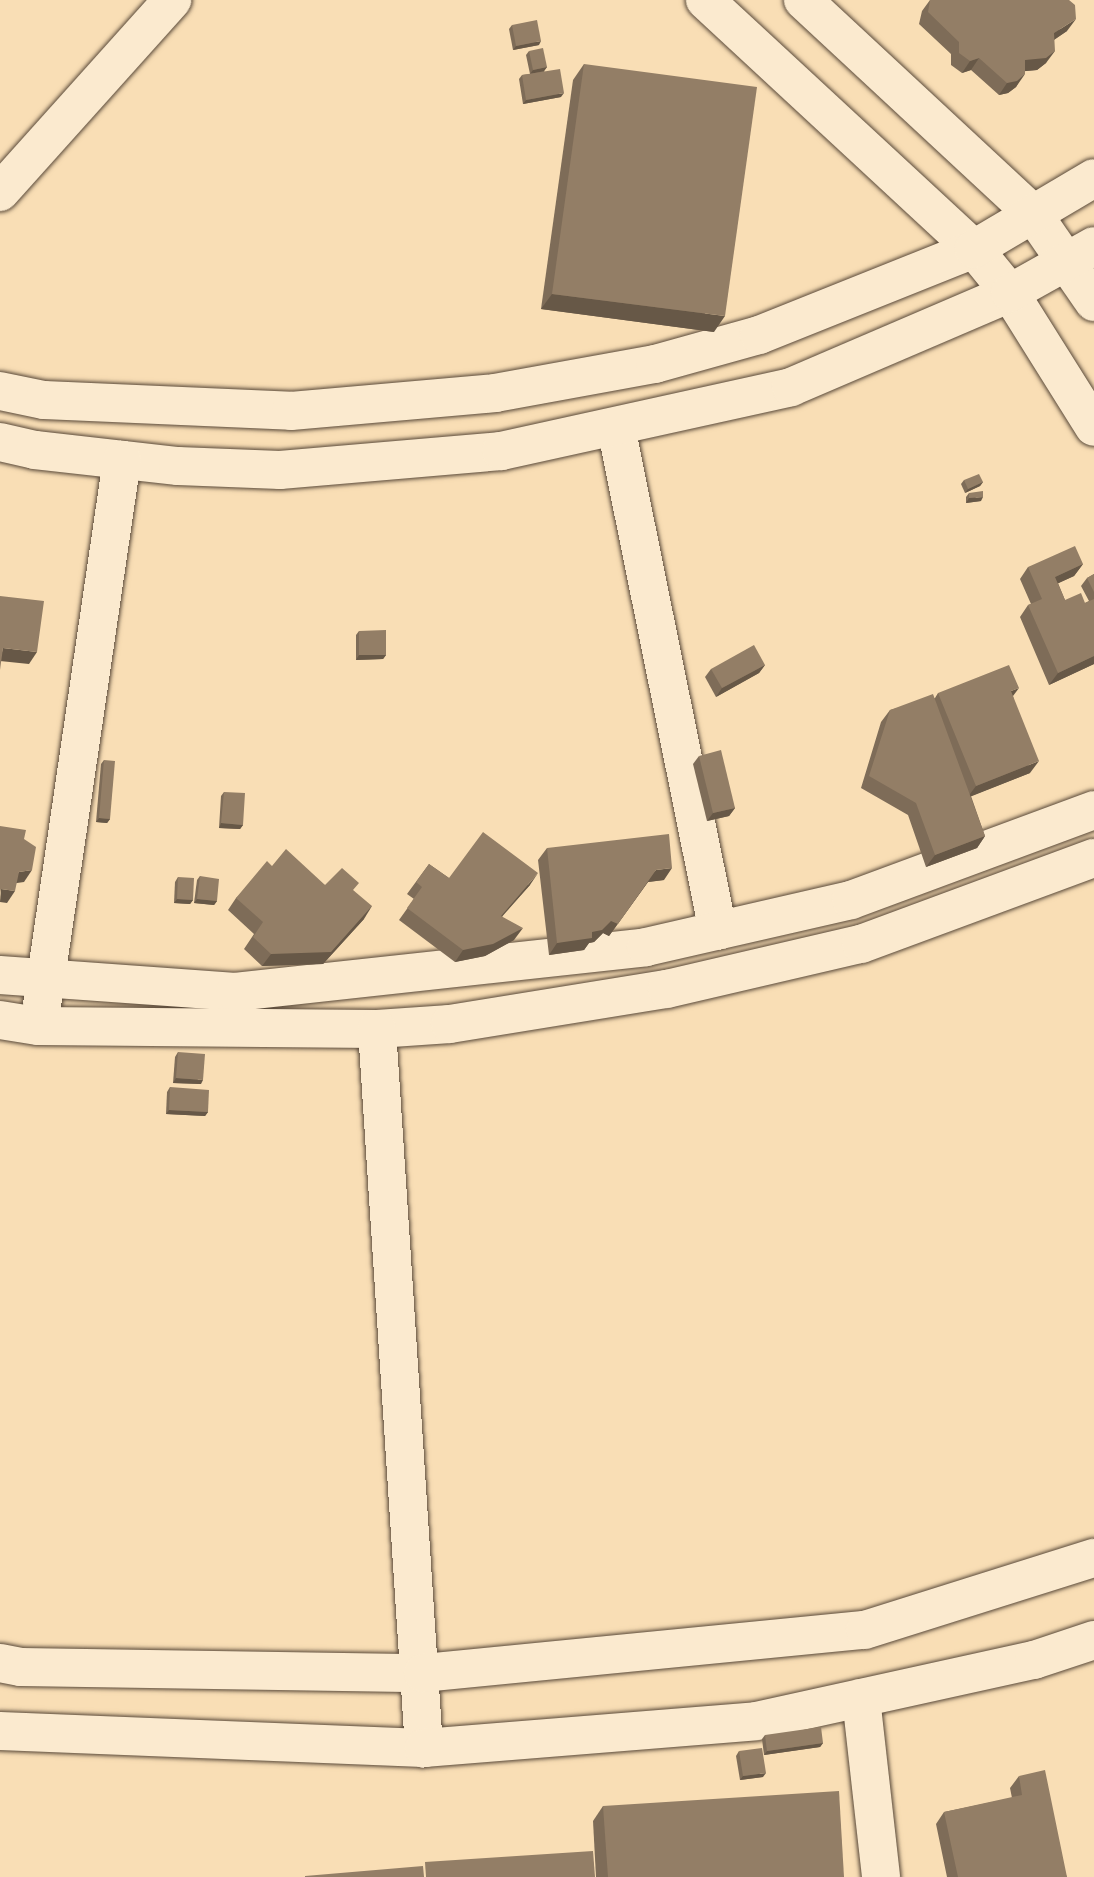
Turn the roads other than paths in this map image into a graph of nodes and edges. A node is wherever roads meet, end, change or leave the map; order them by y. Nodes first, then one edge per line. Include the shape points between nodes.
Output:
1 (172, 0) edge
2 (705, 0) edge
3 (803, 0) edge
4 (1094, 178) edge
5 (0, 192) edge
6 (1033, 214) junction
7 (974, 249) junction
8 (1081, 254) edge
9 (1010, 293) junction
10 (1094, 302) edge
11 (0, 391) edge
12 (1094, 426) edge
13 (616, 427) junction
14 (0, 442) edge
15 (122, 460) junction
16 (1094, 810) edge
17 (1094, 858) edge
18 (718, 932) junction
19 (0, 975) edge
20 (47, 980) junction
21 (0, 1020) edge
22 (38, 1026) junction
23 (377, 1029) junction
24 (1094, 1558) edge
25 (1094, 1640) edge
26 (0, 1663) edge
27 (423, 1673) junction
28 (860, 1698) junction
29 (0, 1732) edge
30 (424, 1748) junction
31 (881, 1877) edge

1 - 5 street
2 - 7 street
3 - 6 street
4 - 6 street
6 - 7 street
6 - 8 street
7 - 9 street
7 - 11 street via 759,335 655,363 495,393 291,411 44,400
8 - 9 street
8 - 10 street
9 - 12 street
9 - 13 street via 791,387
13 - 15 street via 501,451 279,470
13 - 18 street
14 - 15 street
15 - 20 street
16 - 18 street via 851,900
17 - 23 street via 861,944 667,989 450,1024
18 - 20 street via 618,951 235,992
19 - 20 street
20 - 22 street
21 - 22 street
22 - 23 street
23 - 27 street
24 - 27 street via 865,1630
25 - 28 street via 1034,1660
26 - 27 street via 21,1667
27 - 30 street
28 - 30 street via 756,1721
28 - 31 street
29 - 30 street

